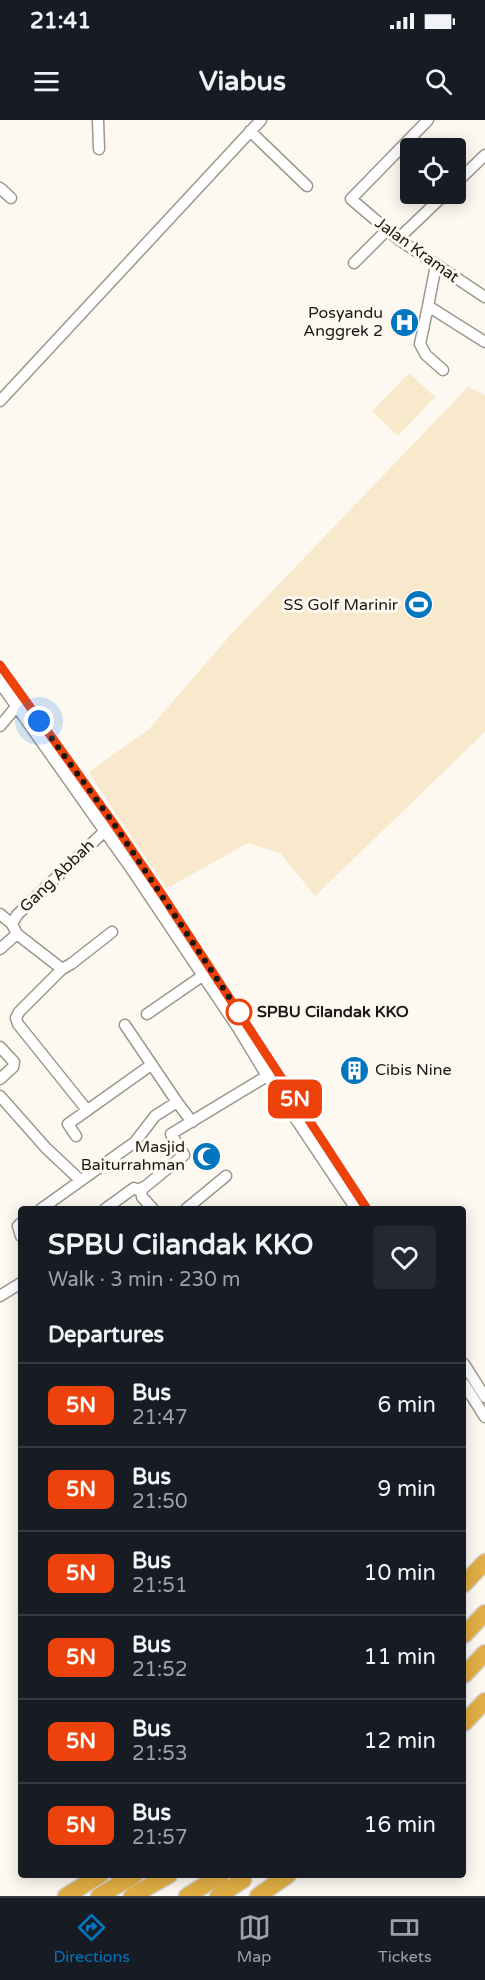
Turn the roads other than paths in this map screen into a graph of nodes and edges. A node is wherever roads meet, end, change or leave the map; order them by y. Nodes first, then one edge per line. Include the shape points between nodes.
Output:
1 (98, 120) edge
2 (261, 120) edge
3 (428, 120) edge
4 (250, 131) junction
5 (99, 150) dead end
6 (485, 155) edge
7 (466, 173) edge
8 (307, 186) dead end
9 (0, 188) edge
10 (11, 198) dead end
11 (435, 204) edge
12 (386, 231) junction
13 (398, 239) junction
14 (354, 262) dead end
15 (436, 265) junction
16 (485, 297) edge
17 (428, 306) junction
18 (485, 342) edge
19 (443, 370) dead end
20 (0, 401) edge
21 (0, 665) edge
22 (0, 683) edge
23 (16, 707) junction
24 (0, 726) edge
25 (48, 742) junction
26 (114, 824) junction
27 (104, 831) junction
28 (0, 914) edge
29 (15, 929) junction
30 (112, 932) dead end
31 (0, 949) edge
32 (62, 969) junction
33 (207, 973) junction
34 (147, 1014) dead end
35 (125, 1025) dead end
36 (0, 1047) edge
37 (151, 1065) junction
38 (267, 1076) junction
39 (0, 1078) edge
40 (0, 1096) edge
41 (177, 1102) junction
42 (87, 1110) junction
43 (192, 1122) junction
44 (76, 1136) dead end
45 (226, 1176) dead end
46 (80, 1180) junction
47 (146, 1185) junction
48 (45, 1206) edge
49 (109, 1206) edge
50 (150, 1206) edge
51 (190, 1206) edge
52 (354, 1206) edge
53 (365, 1206) edge
54 (18, 1285) edge
55 (0, 1296) edge
56 (466, 1367) edge
57 (466, 1387) edge
58 (485, 1396) edge
59 (485, 1417) edge
60 (485, 1613) edge
61 (466, 1633) edge
62 (485, 1653) edge
63 (466, 1673) edge
64 (485, 1701) edge
65 (466, 1721) edge
66 (94, 1878) edge
67 (130, 1878) edge
68 (164, 1878) edge
69 (216, 1878) edge
70 (284, 1878) edge
71 (243, 1880) dead end
72 (66, 1896) edge
73 (99, 1896) edge
74 (132, 1896) edge
75 (188, 1896) edge
76 (218, 1896) edge
77 (258, 1896) edge

1 - 5 street
2 - 4 street
3 - 12 street, Jalan Kramat via 351,199
4 - 8 street
4 - 20 street
6 - 7 street
9 - 10 street
11 - 13 street
12 - 13 street, Jalan Kramat
12 - 14 street
13 - 15 street, Jalan Kramat
15 - 16 street, Jalan Kramat
15 - 17 street
17 - 18 street
17 - 19 street via 420,344
21 - 25 street
22 - 23 street
23 - 24 street
23 - 25 street
25 - 26 street
25 - 27 street
26 - 27 street, Gang Abbah
26 - 33 street
27 - 29 street, Gang Abbah via 17,915
27 - 33 street
28 - 29 street
29 - 31 street, Gang Abbah
29 - 32 street, Gang Abbah
30 - 32 street
32 - 42 street via 16,1018
33 - 34 street
33 - 38 street
33 - 53 street
35 - 37 street
36 - 39 street via 14,1062
37 - 41 street
37 - 42 street
38 - 43 street
38 - 52 street
40 - 46 street
41 - 43 street
41 - 46 street via 155,1116 135,1142
42 - 44 street via 68,1124
43 - 47 street via 171,1134 184,1155
45 - 51 street
46 - 48 street
47 - 49 street via 134,1188
47 - 50 street via 141,1190 142,1197
54 - 55 street
56 - 58 street
57 - 59 street
60 - 61 highway
62 - 63 highway
64 - 65 highway
66 - 72 highway
67 - 73 highway
68 - 74 highway
69 - 75 highway
70 - 77 highway
71 - 76 highway

